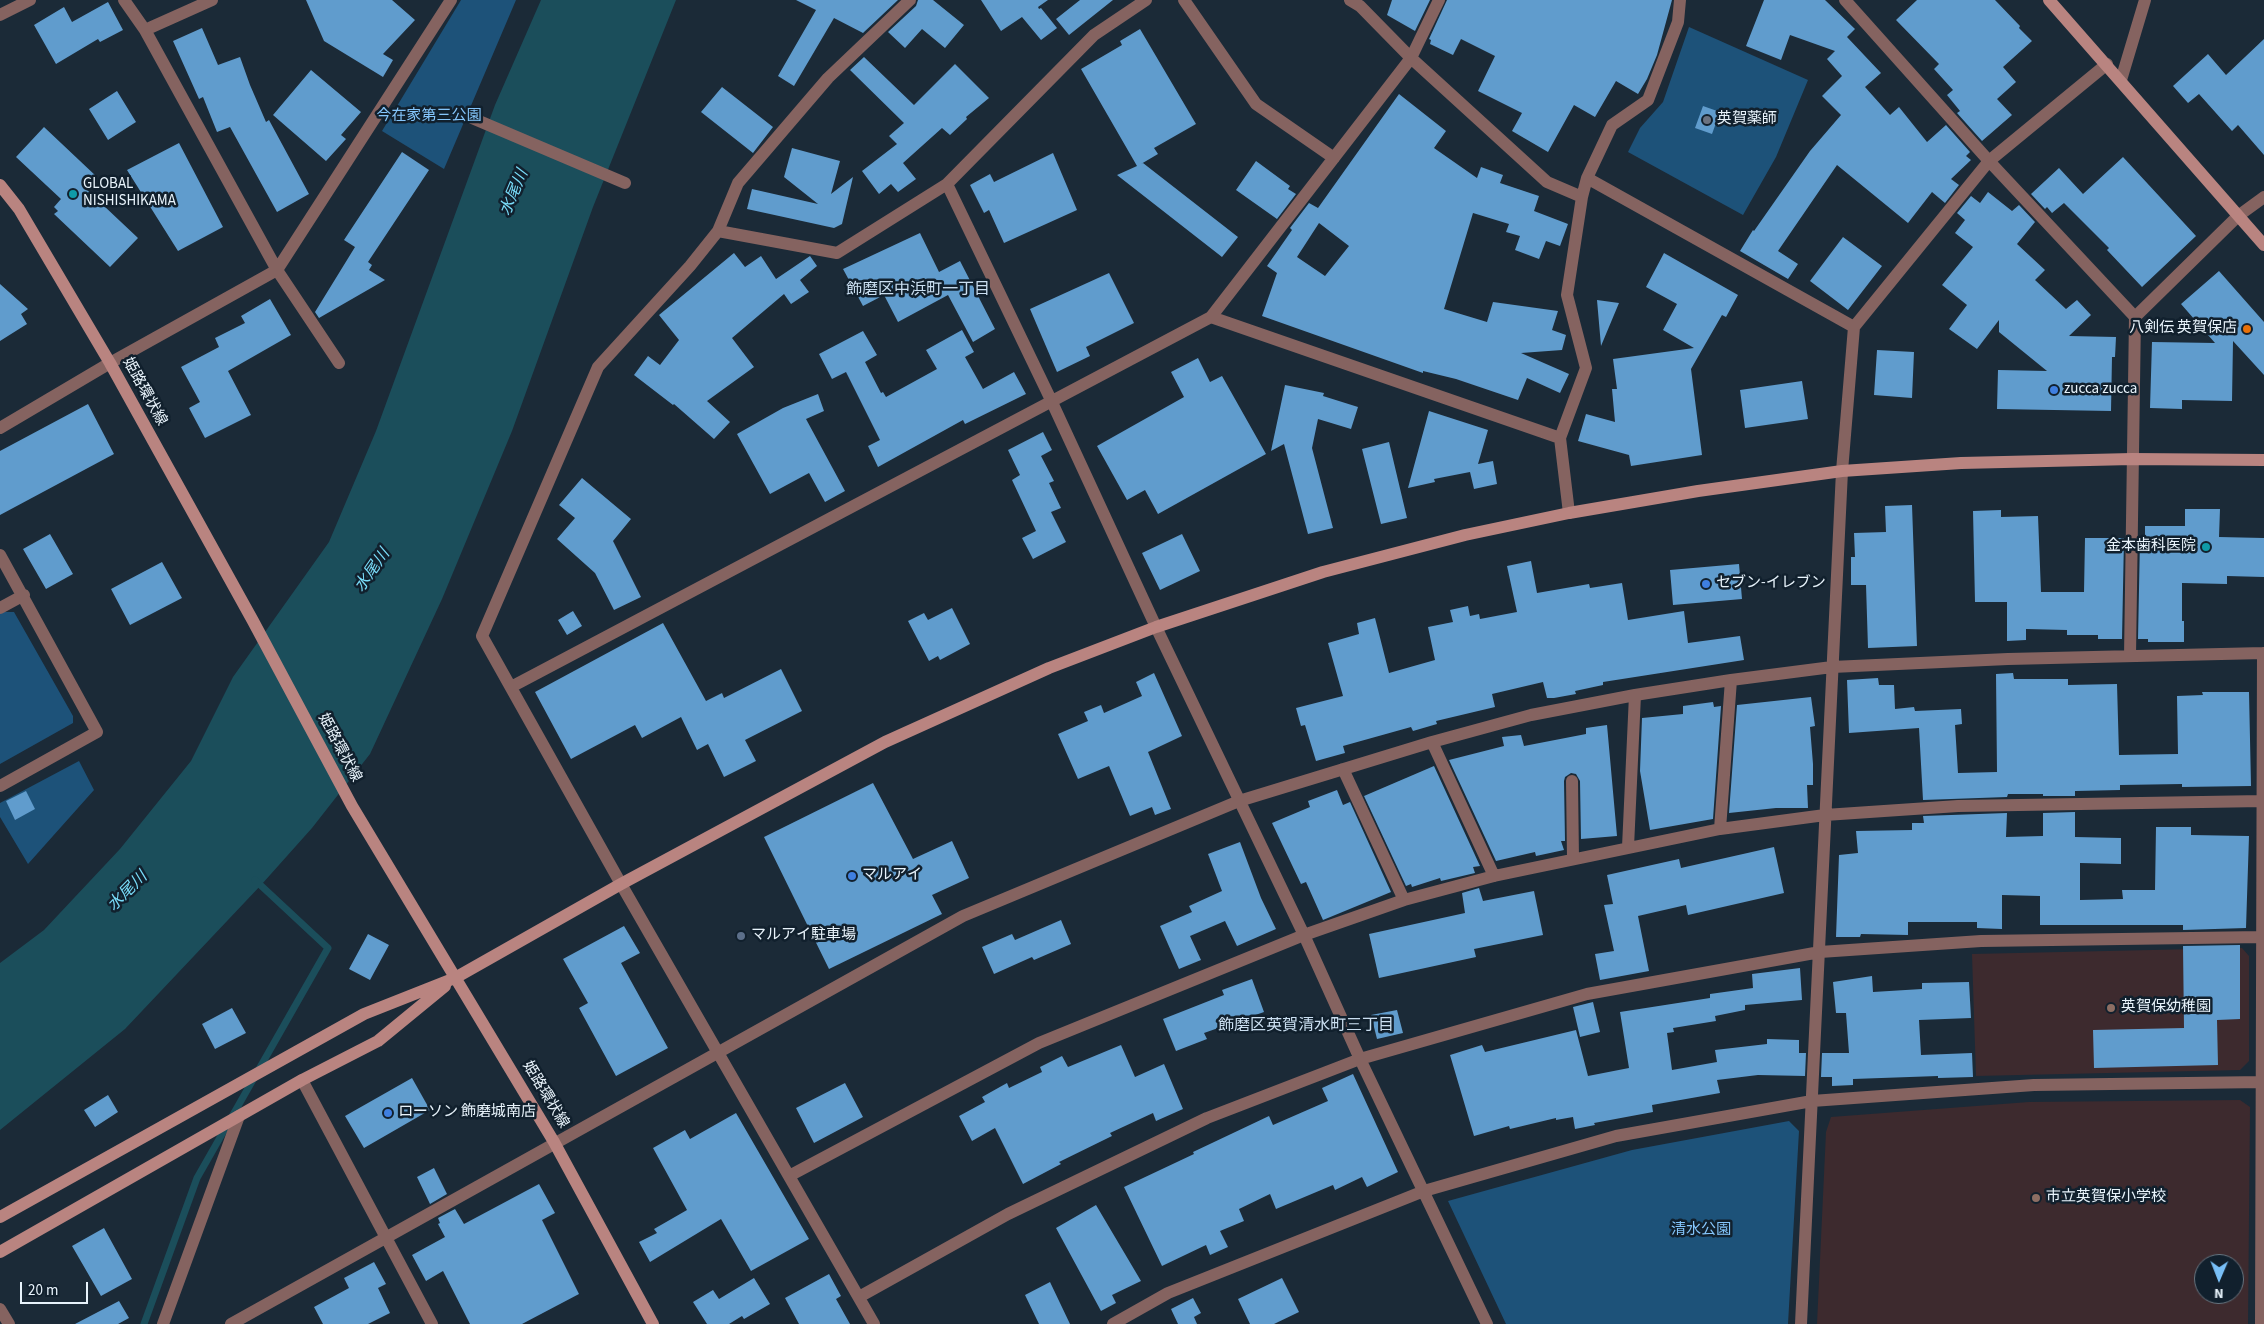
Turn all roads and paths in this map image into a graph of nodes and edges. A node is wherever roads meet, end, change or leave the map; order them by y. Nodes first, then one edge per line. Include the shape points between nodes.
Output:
1 (30, 0) edge
2 (124, 0) edge
3 (212, 0) edge
4 (450, 0) edge
5 (910, 0) edge
6 (1146, 0) edge
7 (1184, 0) edge
8 (1350, 0) edge
9 (1439, 0) edge
10 (1680, 0) edge
11 (1845, 0) edge
12 (2049, 0) edge
13 (2145, 0) edge
14 (0, 15) edge
15 (145, 30) junction
16 (1411, 58) junction
17 (2108, 64) junction
18 (2122, 80) junction
19 (472, 118) dead end
20 (1334, 158) junction
21 (1989, 161) junction
22 (1587, 178) junction
23 (0, 184) edge
24 (625, 184) dead end
25 (947, 184) junction
26 (1582, 197) junction
27 (2264, 197) edge
28 (2238, 216) junction
29 (718, 231) junction
30 (2264, 245) edge
31 (277, 270) junction
32 (1211, 316) junction
33 (2135, 317) junction
34 (1854, 327) junction
35 (339, 363) dead end
36 (110, 364) junction
37 (1051, 400) junction
38 (0, 428) edge
39 (1560, 438) junction
40 (2132, 459) junction
41 (2264, 460) edge
42 (1842, 472) junction
43 (1570, 513) junction
44 (0, 555) edge
45 (24, 595) junction
46 (0, 608) edge
47 (1156, 627) junction
48 (2264, 653) edge
49 (2130, 656) junction
50 (1832, 667) junction
51 (1731, 680) junction
52 (511, 687) junction
53 (1635, 695) junction
54 (1432, 742) junction
55 (1343, 769) junction
56 (1572, 781) dead end
57 (0, 786) edge
58 (1239, 801) junction
59 (2262, 802) junction
60 (1825, 815) junction
61 (1720, 829) junction
62 (1628, 847) junction
63 (1573, 859) junction
64 (1494, 876) junction
65 (621, 884) junction
66 (1404, 900) junction
67 (1304, 935) junction
68 (2262, 937) junction
69 (1820, 952) junction
70 (455, 978) junction
71 (718, 1052) junction
72 (1360, 1059) junction
73 (302, 1080) junction
74 (2262, 1082) edge
75 (1812, 1101) junction
76 (239, 1116) junction
77 (554, 1142) junction
78 (789, 1176) junction
79 (1424, 1191) junction
80 (0, 1217) edge
81 (384, 1238) junction
82 (0, 1252) edge
83 (859, 1296) junction
84 (0, 1308) edge
85 (9, 1324) edge
86 (163, 1324) edge
87 (231, 1324) edge
88 (432, 1324) edge
89 (653, 1324) edge
90 (874, 1324) edge
91 (1113, 1324) edge
92 (1486, 1324) edge
93 (1801, 1324) edge
94 (2261, 1324) edge

1 - 14 street
2 - 15 street
3 - 15 street
4 - 31 street
5 - 29 street via 828,78 738,183
6 - 25 street via 1094,35
7 - 20 street via 1256,104
8 - 16 street via 1360,6
9 - 16 street
10 - 22 street via 1678,22 1648,100 1612,125
11 - 21 street
12 - 17 street
13 - 18 street
15 - 31 street
16 - 20 street
16 - 26 street via 1547,182
17 - 18 street
17 - 21 street
18 - 28 street
19 - 24 street
20 - 32 street
21 - 33 street
21 - 34 street
22 - 26 street
22 - 34 street
23 - 36 street, 姫路環状線 via 19,209
25 - 29 street via 837,252
25 - 37 street
26 - 39 street via 1567,295 1586,368
27 - 28 street
28 - 30 street
28 - 33 street
29 - 52 street via 598,367 482,636
31 - 35 street
31 - 36 street
32 - 37 street
32 - 39 street
33 - 40 street
34 - 42 street
36 - 38 street
36 - 70 street, 姫路環状線 via 352,806
37 - 47 street
37 - 52 street
39 - 43 street
40 - 41 street
40 - 42 street via 1961,463
40 - 49 street
42 - 43 street via 1698,491
42 - 50 street
43 - 47 street via 1465,535 1323,572
44 - 45 street
45 - 46 street
45 - 57 street via 97,732
47 - 58 street
47 - 65 street via 1049,668 885,742
48 - 49 street
48 - 59 street
49 - 50 street
50 - 51 street
50 - 60 street
51 - 53 street
51 - 61 street
52 - 65 street
53 - 54 street via 1531,715
53 - 62 street
54 - 55 street
54 - 64 street
55 - 58 street
55 - 66 street
56 - 63 street
58 - 67 street
58 - 71 street via 963,916
59 - 60 street via 1958,806
59 - 68 street
60 - 61 street
60 - 69 street
61 - 62 street
62 - 63 street
63 - 64 street
64 - 66 street
65 - 70 street
65 - 71 street
66 - 67 street
67 - 72 street
67 - 78 street via 1039,1043
68 - 69 street via 1981,941
68 - 74 street
69 - 72 street via 1587,994
69 - 75 street
70 - 73 street via 378,1041
70 - 77 street, 姫路環状線
70 - 80 street via 364,1014
71 - 77 street
71 - 78 street
72 - 79 street
72 - 83 street via 1207,1118 1008,1214
73 - 76 street
73 - 81 street
74 - 75 street via 2034,1085
74 - 94 street
75 - 79 street via 1616,1136
75 - 93 street
76 - 82 street
76 - 86 street
77 - 81 street
77 - 89 street, 姫路環状線
78 - 83 street
79 - 91 street via 1168,1293
79 - 92 street
81 - 87 street
81 - 88 street
83 - 90 street
84 - 85 street

